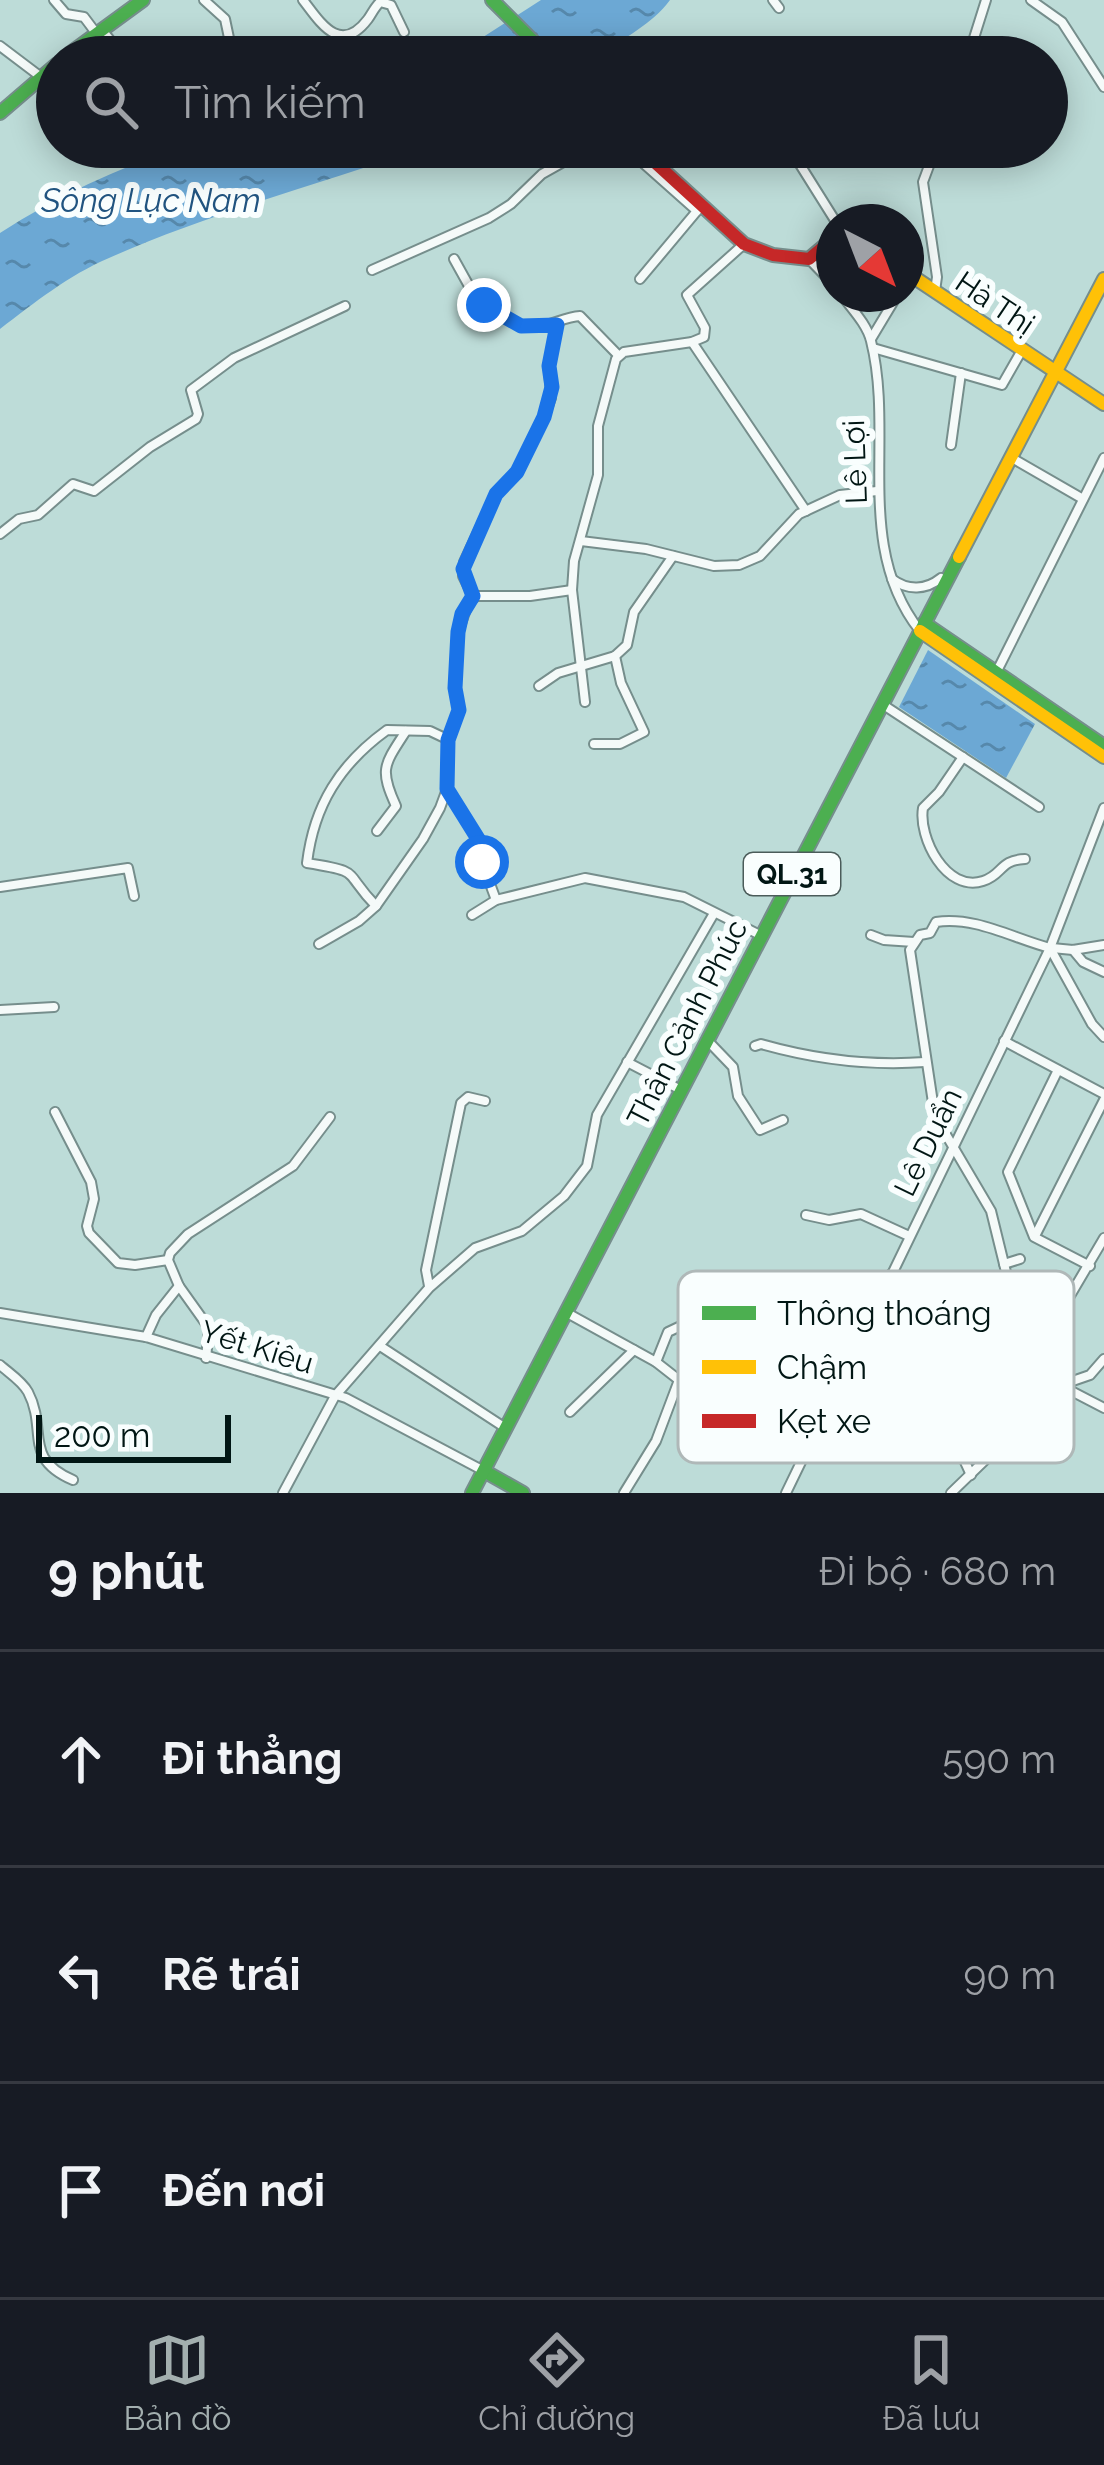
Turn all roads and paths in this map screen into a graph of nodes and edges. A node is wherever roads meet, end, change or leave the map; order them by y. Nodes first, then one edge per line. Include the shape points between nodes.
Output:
1 (54, 0) edge
2 (143, 0) edge
3 (204, 0) edge
4 (303, 0) edge
5 (492, 0) edge
6 (986, 0) edge
7 (1031, 0) edge
8 (392, 2) edge
9 (98, 31) junction
10 (404, 32) dead end
11 (91, 36) edge
12 (103, 36) edge
13 (228, 36) edge
14 (528, 36) edge
15 (975, 36) edge
16 (0, 46) edge
17 (36, 73) edge
18 (36, 81) edge
19 (1104, 87) edge
20 (0, 113) edge
21 (553, 168) edge
22 (651, 168) edge
23 (659, 168) edge
24 (802, 168) edge
25 (928, 168) edge
26 (825, 204) edge
27 (699, 208) junction
28 (744, 244) junction
29 (816, 253) edge
30 (454, 259) dead end
31 (809, 259) junction
32 (816, 266) edge
33 (372, 270) dead end
34 (640, 279) dead end
35 (1104, 279) edge
36 (924, 285) edge
37 (935, 291) junction
38 (345, 306) dead end
39 (853, 312) edge
40 (888, 312) edge
41 (557, 325) junction
42 (692, 342) junction
43 (872, 343) junction
44 (1022, 350) junction
45 (619, 355) junction
46 (961, 373) junction
47 (1056, 374) junction
48 (1104, 404) edge
49 (951, 445) dead end
50 (1011, 458) junction
51 (1104, 458) edge
52 (877, 491) junction
53 (1084, 499) junction
54 (806, 511) junction
55 (0, 534) edge
56 (581, 541) junction
57 (673, 556) junction
58 (952, 569) junction
59 (892, 579) junction
60 (572, 590) junction
61 (473, 596) junction
62 (905, 613) junction
63 (922, 627) junction
64 (908, 653) junction
65 (615, 656) junction
66 (578, 666) junction
67 (994, 677) junction
68 (539, 686) dead end
69 (585, 702) dead end
70 (882, 704) junction
71 (406, 731) junction
72 (448, 740) junction
73 (594, 745) dead end
74 (1104, 746) edge
75 (963, 757) junction
76 (1104, 757) edge
77 (447, 789) junction
78 (1039, 807) dead end
79 (1104, 808) edge
80 (377, 831) dead end
81 (1025, 859) dead end
82 (0, 887) edge
83 (134, 896) dead end
84 (496, 900) junction
85 (376, 906) junction
86 (472, 914) dead end
87 (713, 915) junction
88 (760, 935) junction
89 (871, 935) dead end
90 (914, 942) junction
91 (319, 944) dead end
92 (1104, 946) edge
93 (1050, 948) junction
94 (1073, 950) junction
95 (1104, 972) edge
96 (54, 1006) dead end
97 (0, 1010) edge
98 (1104, 1037) edge
99 (706, 1039) junction
100 (1004, 1041) junction
101 (755, 1046) dead end
102 (627, 1062) junction
103 (925, 1062) junction
104 (1058, 1070) junction
105 (680, 1089) junction
106 (1104, 1097) edge
107 (485, 1101) dead end
108 (55, 1112) dead end
109 (330, 1117) dead end
110 (783, 1120) dead end
111 (954, 1144) junction
112 (806, 1214) dead end
113 (909, 1236) junction
114 (1034, 1238) junction
115 (1104, 1238) edge
116 (1020, 1259) dead end
117 (168, 1260) junction
118 (1004, 1264) junction
119 (1090, 1266) junction
120 (892, 1271) edge
121 (1007, 1271) edge
122 (179, 1286) junction
123 (429, 1288) junction
124 (1074, 1292) edge
125 (566, 1312) junction
126 (0, 1313) edge
127 (678, 1327) edge
128 (146, 1337) junction
129 (380, 1346) junction
130 (634, 1350) junction
131 (206, 1358) junction
132 (1104, 1359) edge
133 (656, 1362) junction
134 (0, 1365) edge
135 (1074, 1381) edge
136 (678, 1382) edge
137 (678, 1388) edge
138 (1074, 1392) edge
139 (334, 1396) junction
140 (1104, 1408) edge
141 (570, 1412) dead end
142 (506, 1428) junction
143 (800, 1463) edge
144 (966, 1463) edge
145 (983, 1463) edge
146 (484, 1471) junction
147 (971, 1475) junction
148 (73, 1480) dead end
149 (283, 1493) edge
150 (472, 1493) edge
151 (523, 1493) edge
152 (624, 1493) edge
153 (786, 1493) edge
154 (951, 1493) edge

1 - 9 street
2 - 9 main road
3 - 13 street via 225,20
4 - 8 street via 320,25 340,36 366,22 376,4
5 - 14 main road
6 - 15 street
7 - 19 street via 1061,22
8 - 10 street
9 - 11 main road
9 - 12 street
16 - 17 street
18 - 20 main road
21 - 33 street via 489,218
22 - 27 street
23 - 27 main road
24 - 26 street
25 - 37 street
27 - 28 main road
27 - 34 street
28 - 31 main road
28 - 42 street via 687,295 706,331
29 - 31 main road
30 - 41 street via 479,304 521,326
31 - 32 street
35 - 47 main road, Thân Cảnh Phúc / QL.31
36 - 37 main road, Hà Thị
37 - 44 main road, Hà Thị
38 - 55 street via 234,358 191,390 196,419 94,491 74,484
39 - 43 street, Lê Lợi
40 - 43 street
41 - 45 street via 580,316
41 - 61 street via 544,417 464,562
42 - 45 street
42 - 54 street
43 - 46 street
43 - 52 street, Lê Lợi
44 - 46 street via 1002,385
44 - 47 main road, Hà Thị
45 - 56 street via 598,426 599,466
46 - 49 street
47 - 48 main road, Hà Thị
47 - 50 main road, Thân Cảnh Phúc / QL.31
50 - 53 street
50 - 58 main road, Thân Cảnh Phúc / QL.31
51 - 53 street
52 - 54 street via 840,495
52 - 59 street, Lê Lợi
53 - 67 street
54 - 57 street via 740,565
56 - 57 street
56 - 60 street
57 - 65 street
58 - 59 street via 915,588
58 - 63 main road, Thân Cảnh Phúc / QL.31
59 - 62 street, Lê Lợi
60 - 61 street
60 - 66 street
61 - 72 street via 458,632 459,710
62 - 63 street
62 - 64 street, Lê Lợi
63 - 64 main road, Thân Cảnh Phúc / QL.31
63 - 67 main road
64 - 70 main road, Thân Cảnh Phúc / QL.31
65 - 66 street
65 - 73 street via 644,732
66 - 68 street
66 - 69 street
67 - 74 main road
67 - 76 main road
70 - 75 street
70 - 88 main road, Thân Cảnh Phúc / QL.31
71 - 72 street
71 - 80 street via 384,772 397,806
71 - 85 street via 382,733 337,777 310,842 308,863 352,873
72 - 77 street
75 - 78 street
75 - 81 street via 922,808 932,850 948,873 968,882
77 - 84 street via 480,842
77 - 85 street
79 - 93 street, Lê Duẩn
82 - 83 street via 128,868
84 - 86 street
84 - 87 street via 585,878 683,897
85 - 91 street
87 - 88 street
87 - 102 street
88 - 99 main road, Thân Cảnh Phúc / QL.31
89 - 90 street
90 - 93 street via 950,920
90 - 103 street
92 - 94 street
93 - 94 street
93 - 98 street
93 - 100 street, Lê Duẩn
94 - 95 street
96 - 97 street
99 - 105 main road, Thân Cảnh Phúc / QL.31
99 - 110 street via 733,1067 738,1096 760,1130
100 - 104 street
100 - 111 street, Lê Duẩn
101 - 103 street via 821,1059
102 - 105 street
102 - 123 street via 597,1115 587,1166 564,1196 522,1231 475,1248
103 - 111 street via 932,1107
104 - 106 street
104 - 114 street via 1008,1172
105 - 125 main road, Thân Cảnh Phúc / QL.31
106 - 114 street
107 - 123 street via 461,1103 426,1270
108 - 117 street via 91,1183 89,1233 118,1263
109 - 117 street via 293,1166 188,1234
111 - 113 street, Lê Duẩn
111 - 118 street via 991,1211
112 - 113 street via 861,1214
113 - 120 street, Lê Duẩn
114 - 119 street
115 - 119 street
116 - 118 street
117 - 122 street
118 - 121 street
119 - 124 street
122 - 128 street
122 - 131 street via 209,1328
123 - 129 street
125 - 130 street
125 - 142 main road, Thân Cảnh Phúc / QL.31
126 - 128 street, Yết Kiêu
127 - 133 street
128 - 131 street, Yết Kiêu
129 - 139 street
129 - 142 street
130 - 133 street
130 - 141 street
131 - 139 street, Yết Kiêu
132 - 135 street
133 - 136 street
134 - 148 street via 27,1389 47,1466
137 - 152 street
138 - 140 street
139 - 146 street, Yết Kiêu
139 - 149 street
142 - 146 main road, Thân Cảnh Phúc / QL.31
143 - 153 street, Lê Duẩn
144 - 147 street
145 - 147 street
146 - 150 main road, QL.31
146 - 151 main road
147 - 154 street

